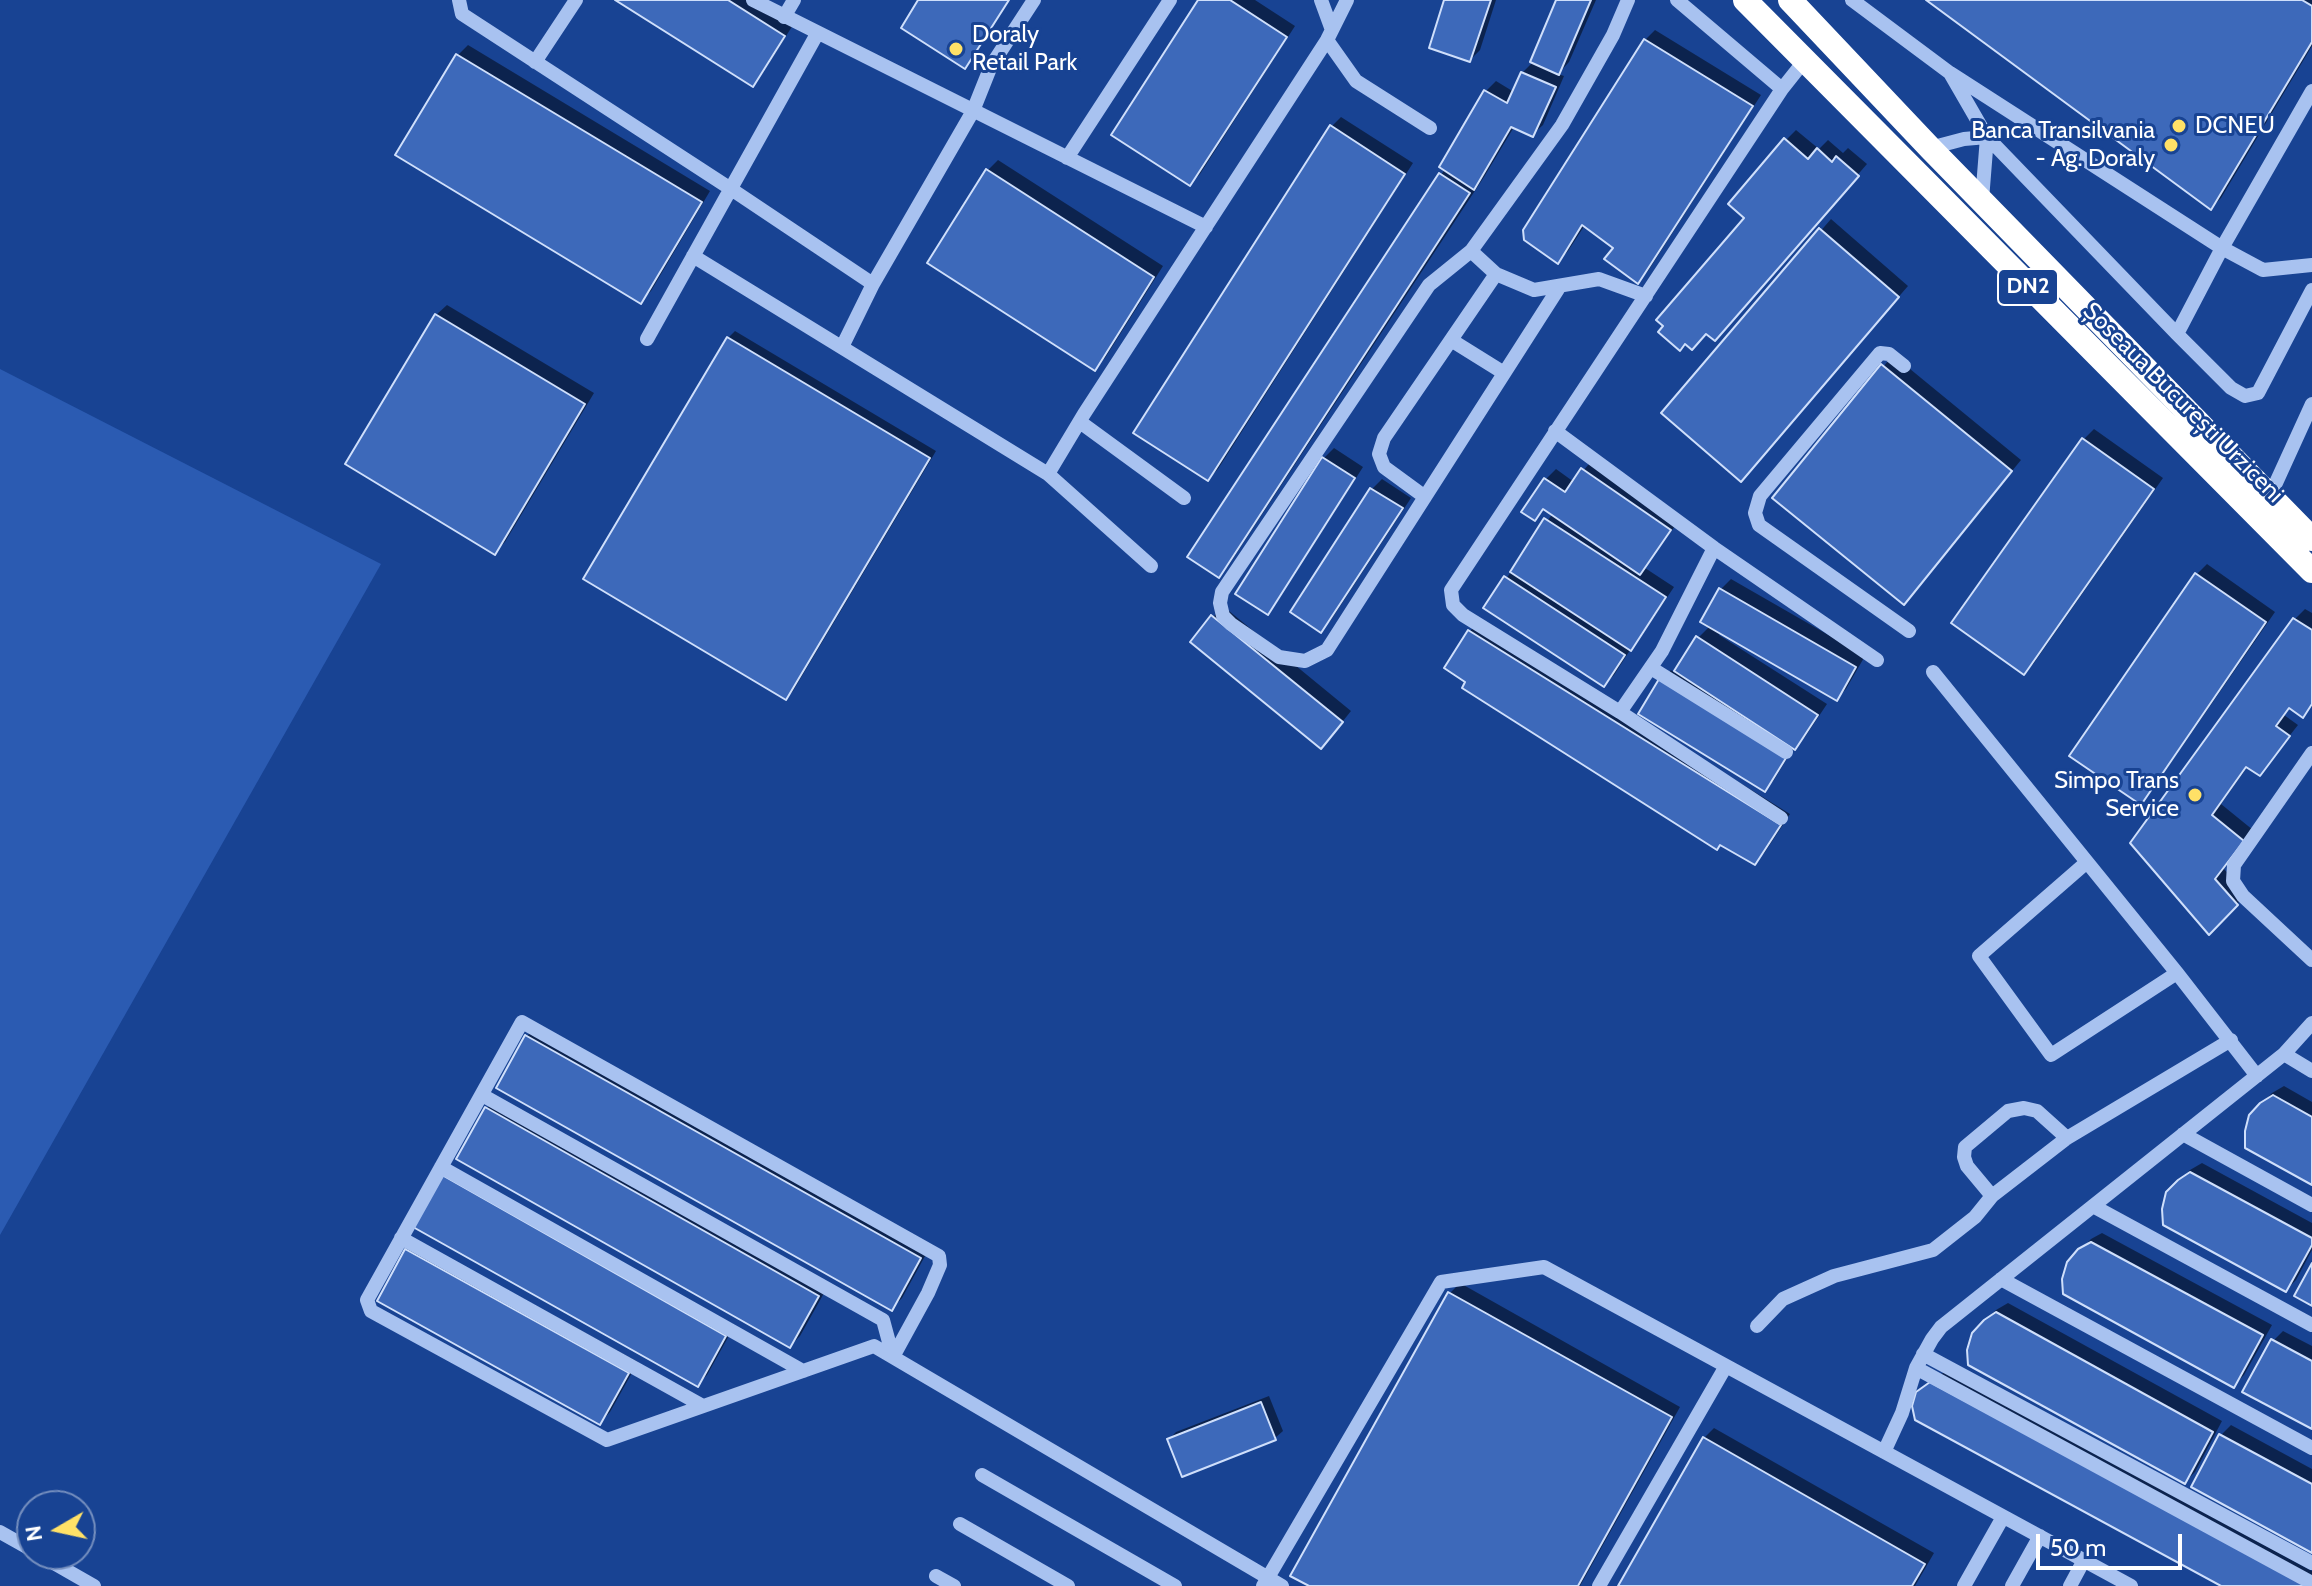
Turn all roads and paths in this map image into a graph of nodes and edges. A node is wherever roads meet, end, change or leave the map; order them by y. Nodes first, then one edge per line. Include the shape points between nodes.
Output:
1 (459, 0) edge
2 (576, 0) edge
3 (753, 0) edge
4 (794, 0) edge
5 (1034, 0) edge
6 (1170, 0) edge
7 (1321, 0) edge
8 (1347, 0) edge
9 (1628, 0) edge
10 (1677, 0) edge
11 (1745, 0) edge
12 (1852, 0) edge
13 (1798, 2) edge
14 (784, 17) junction
15 (817, 34) junction
16 (1330, 35) junction
17 (1805, 60) junction
18 (535, 62) junction
19 (1950, 73) junction
20 (1782, 89) junction
21 (2312, 91) edge
22 (973, 111) junction
23 (1430, 128) dead end
24 (1987, 137) junction
25 (1930, 148) junction
26 (1067, 158) junction
27 (731, 189) junction
28 (1982, 200) junction
29 (1206, 227) junction
30 (2222, 248) junction
31 (1471, 251) junction
32 (693, 256) junction
33 (2312, 265) edge
34 (1496, 274) junction
35 (873, 284) junction
36 (1560, 286) junction
37 (2312, 290) edge
38 (1646, 296) junction
39 (2177, 334) junction
40 (647, 339) dead end
41 (1451, 340) junction
42 (842, 347) junction
43 (1904, 366) dead end
44 (1504, 373) junction
45 (2312, 404) edge
46 (1080, 422) junction
47 (1555, 431) junction
48 (1048, 474) junction
49 (2270, 496) junction
50 (1425, 497) junction
51 (1184, 498) dead end
52 (2312, 539) edge
53 (1714, 548) junction
54 (1151, 566) dead end
55 (2312, 571) edge
56 (1909, 631) dead end
57 (1877, 660) dead end
58 (1651, 668) junction
59 (1933, 672) dead end
60 (1620, 712) junction
61 (1786, 752) dead end
62 (2312, 753) edge
63 (1781, 818) dead end
64 (2087, 862) junction
65 (2312, 960) edge
66 (2177, 973) junction
67 (2312, 1023) edge
68 (2231, 1040) junction
69 (2284, 1054) junction
70 (2312, 1071) edge
71 (2257, 1076) junction
72 (482, 1095) junction
73 (2183, 1134) junction
74 (2067, 1138) junction
75 (441, 1167) junction
76 (1992, 1196) junction
77 (2312, 1205) edge
78 (2093, 1206) junction
79 (401, 1238) junction
80 (2001, 1279) junction
81 (2312, 1325) edge
82 (1757, 1326) dead end
83 (893, 1357) junction
84 (1920, 1361) junction
85 (1726, 1366) junction
86 (803, 1371) junction
87 (703, 1406) junction
88 (2312, 1448) edge
89 (1884, 1452) junction
90 (982, 1475) dead end
91 (2003, 1517) junction
92 (960, 1524) dead end
93 (2040, 1536) junction
94 (2084, 1560) junction
95 (2312, 1563) edge
96 (66, 1570) edge
97 (936, 1576) dead end
98 (1266, 1582) edge
99 (2312, 1583) edge
100 (94, 1586) edge
101 (954, 1586) edge
102 (1068, 1586) edge
103 (1175, 1586) edge
104 (1282, 1586) edge
105 (1599, 1586) edge
106 (1964, 1586) edge
107 (2012, 1586) edge
108 (2070, 1586) edge
109 (2131, 1586) edge

1 - 18 lane via 462,14
2 - 18 lane
3 - 14 lane
4 - 14 lane
5 - 22 lane via 991,66
6 - 26 lane
7 - 16 lane
8 - 16 lane
9 - 31 lane via 1562,125
10 - 20 lane
11 - 17 highway, Șoseaua București Urziceni / DN2
12 - 19 lane
13 - 25 highway, Șoseaua București Urziceni / DN2
14 - 15 lane
15 - 22 lane
15 - 27 lane
16 - 23 lane via 1356,81
16 - 29 lane
17 - 20 lane
17 - 55 highway, Șoseaua București Urziceni / DN2
18 - 27 lane
19 - 24 lane
19 - 30 lane
20 - 38 lane
21 - 30 lane
22 - 26 lane
22 - 35 lane
24 - 25 lane
24 - 28 lane
24 - 39 lane
25 - 28 highway, Șoseaua București Urziceni / DN2
26 - 29 lane
27 - 32 lane
27 - 35 lane
28 - 49 highway, Șoseaua București Urziceni / DN2
29 - 46 lane
30 - 33 lane via 2263,270
30 - 39 lane
31 - 34 lane
31 - 50 lane via 1429,285 1222,592 1223,616 1279,657 1317,657 1327,650
32 - 40 lane
32 - 42 lane
34 - 36 lane via 1534,290
34 - 41 lane
35 - 42 lane
36 - 38 lane via 1599,279
36 - 44 lane
37 - 39 lane via 2258,393 2245,396 2231,388
38 - 47 lane
41 - 44 lane
41 - 50 lane via 1384,438 1379,454 1384,467
42 - 48 lane
43 - 56 lane via 1880,353 1760,496 1755,513 1759,525
44 - 50 lane
45 - 49 lane
46 - 48 lane
46 - 51 lane
47 - 53 lane
47 - 60 lane via 1451,590 1453,605
48 - 54 lane
49 - 52 highway, Șoseaua București Urziceni / DN2
53 - 57 lane
53 - 58 lane
58 - 60 lane
58 - 61 lane
59 - 64 lane
60 - 63 lane
62 - 65 lane via 2234,865 2233,881
64 - 66 lane
64 - 66 lane via 1979,956 2051,1055
66 - 68 lane
67 - 69 lane
68 - 71 lane
68 - 74 lane
69 - 70 lane
69 - 71 lane
71 - 73 lane
72 - 75 lane
72 - 83 lane via 883,1320
72 - 83 lane via 522,1022 939,1256 928,1293
73 - 77 lane
73 - 78 lane
74 - 76 lane
74 - 76 lane via 2037,1111 2008,1111 1965,1147 1967,1166
75 - 79 lane
75 - 86 lane
76 - 82 lane via 1975,1217 1933,1250 1834,1276 1783,1299
78 - 80 lane
78 - 81 lane
79 - 87 lane
79 - 87 lane via 367,1300 371,1311 607,1440
80 - 84 lane via 1941,1327
80 - 88 lane
83 - 86 lane via 874,1346
83 - 98 lane
84 - 89 lane
84 - 95 lane
84 - 99 lane
85 - 89 lane
85 - 98 lane via 1544,1267 1441,1282
85 - 105 lane
86 - 87 lane
89 - 91 lane
90 - 103 lane
91 - 93 lane
91 - 106 lane
92 - 102 lane
93 - 94 lane
93 - 107 lane
94 - 108 lane
94 - 109 lane
96 - 100 lane
97 - 101 lane
98 - 104 lane

